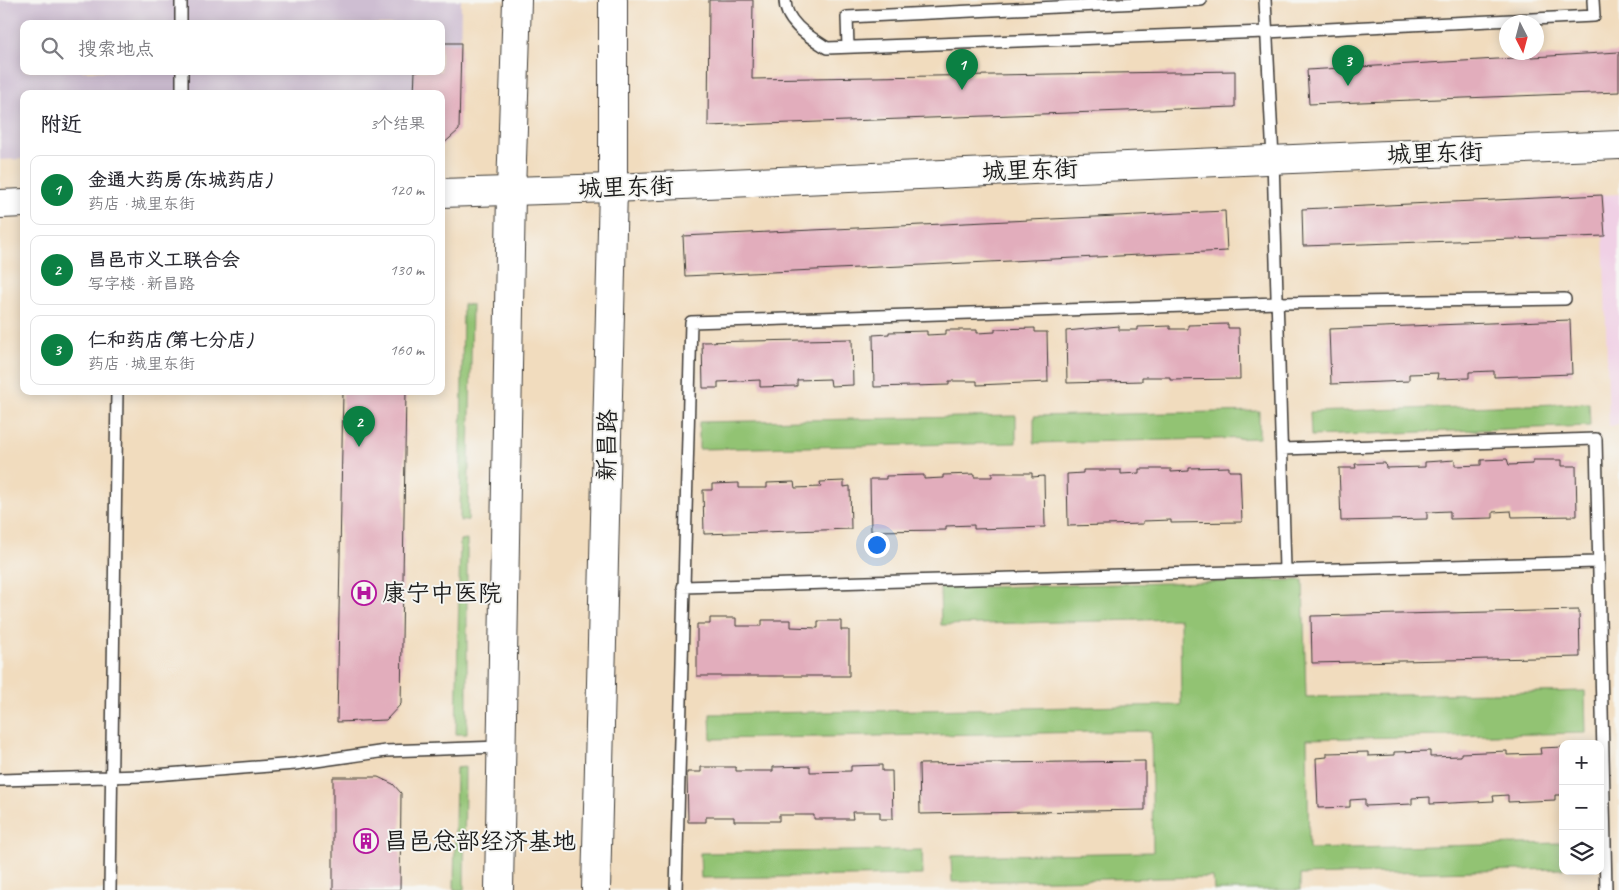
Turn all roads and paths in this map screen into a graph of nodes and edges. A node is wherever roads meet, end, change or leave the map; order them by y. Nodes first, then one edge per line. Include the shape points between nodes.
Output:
1 (181, 0) edge
2 (517, 0) edge
3 (613, 0) edge
4 (785, 0) edge
5 (1201, 0) edge
6 (1265, 0) edge
7 (1593, 0) edge
8 (181, 20) edge
9 (1266, 32) junction
10 (848, 47) junction
11 (182, 75) edge
12 (182, 90) edge
13 (1619, 145) edge
14 (1273, 160) junction
15 (613, 188) junction
16 (511, 192) junction
17 (445, 193) edge
18 (20, 203) edge
19 (0, 204) edge
20 (1565, 299) dead end
21 (1278, 304) junction
22 (117, 395) edge
23 (1282, 449) junction
24 (1597, 562) junction
25 (1285, 569) junction
26 (683, 587) junction
27 (500, 747) junction
28 (110, 776) junction
29 (0, 780) edge
30 (110, 890) edge
31 (499, 890) edge
32 (596, 890) edge
33 (676, 890) edge
34 (1606, 890) edge

1 - 8 lane
2 - 16 main road
3 - 15 main road, 新昌路
4 - 10 lane via 785,6 799,30 827,48
5 - 10 lane via 847,17
6 - 9 lane
7 - 9 lane via 1594,16
9 - 10 lane
9 - 14 lane
11 - 12 lane
13 - 14 main road, 城里东街
14 - 15 main road, 城里东街
14 - 21 lane
15 - 16 main road, 城里东街
15 - 32 main road, 新昌路
16 - 17 main road, 城里东街
16 - 27 main road
18 - 19 main road
20 - 21 lane
21 - 23 lane
21 - 26 lane via 692,322
22 - 28 lane
23 - 24 lane via 1596,439
23 - 25 lane
24 - 25 lane
24 - 34 lane
25 - 26 lane
26 - 33 lane
27 - 28 lane via 386,751 295,764
27 - 31 main road
28 - 29 lane
28 - 30 lane

